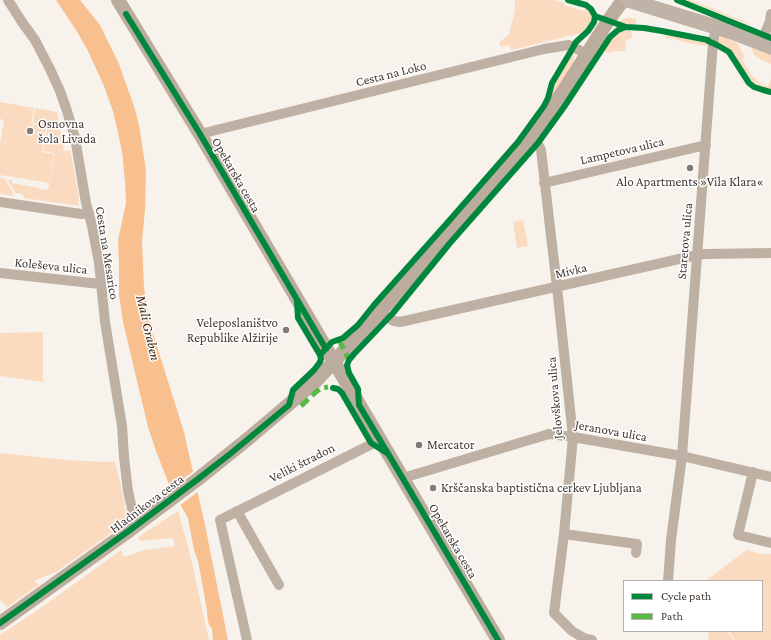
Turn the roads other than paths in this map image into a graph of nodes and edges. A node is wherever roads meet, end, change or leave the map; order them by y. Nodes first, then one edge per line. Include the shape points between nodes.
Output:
1 (8, 0) edge
2 (118, 0) edge
3 (623, 0) edge
4 (628, 0) edge
5 (771, 14) edge
6 (716, 27) junction
7 (766, 45) edge
8 (587, 54) junction
9 (200, 134) junction
10 (534, 134) junction
11 (706, 145) junction
12 (544, 183) junction
13 (0, 202) edge
14 (88, 212) junction
15 (771, 253) edge
16 (697, 255) junction
17 (0, 273) edge
18 (100, 284) junction
19 (557, 287) junction
20 (379, 313) junction
21 (334, 362) junction
22 (573, 437) junction
23 (380, 440) junction
24 (682, 456) junction
25 (753, 472) junction
26 (771, 477) edge
27 (403, 478) junction
28 (237, 511) junction
29 (138, 524) junction
30 (564, 534) junction
31 (771, 543) edge
32 (636, 553) dead end
33 (668, 580) edge
34 (279, 584) dead end
35 (0, 623) edge
36 (247, 640) edge
37 (498, 640) edge
38 (592, 640) edge

1 - 14 street, Cesta na Mesarico via 35,40 60,91 75,138
2 - 9 main road, Opekarska cesta
3 - 8 main road, Hladnikova cesta
4 - 6 main road
5 - 7 street
6 - 7 main road
6 - 11 street, Staretova ulica
8 - 9 street, Cesta na Loko via 569,45 544,49
8 - 10 main road, Hladnikova cesta
9 - 21 main road, Opekarska cesta
10 - 12 street, Jelovškova ulica via 541,150
10 - 20 main road, Hladnikova cesta
11 - 12 street, Lampetova ulica
11 - 16 street, Staretova ulica
12 - 19 street, Jelovškova ulica
13 - 14 street via 81,214
14 - 18 street, Cesta na Mesarico
15 - 16 street, Mivka
16 - 19 street, Mivka
16 - 24 street, Staretova ulica
17 - 18 street, Koleševa ulica
18 - 29 street, Cesta na Mesarico via 122,426 128,491
19 - 20 street, Mivka via 400,322
19 - 22 street, Jelovškova ulica
20 - 21 main road, Hladnikova cesta
21 - 23 main road, Opekarska cesta
21 - 29 main road, Hladnikova cesta via 315,382 230,454
22 - 24 street, Jeranova ulica
22 - 27 street, Jeranova ulica via 549,434
22 - 30 street, Jelovškova ulica
23 - 27 main road, Opekarska cesta
23 - 28 street, Veliki štradon
24 - 25 street, Jeranova ulica
24 - 33 street, Staretova ulica
25 - 26 street, Jeranova ulica
25 - 31 street via 738,535
27 - 37 main road, Opekarska cesta
28 - 34 street
28 - 36 street, Veliki štradon via 220,520
29 - 35 main road, Hladnikova cesta
30 - 32 street via 636,544
30 - 38 street, Jelovškova ulica via 554,613 572,631

